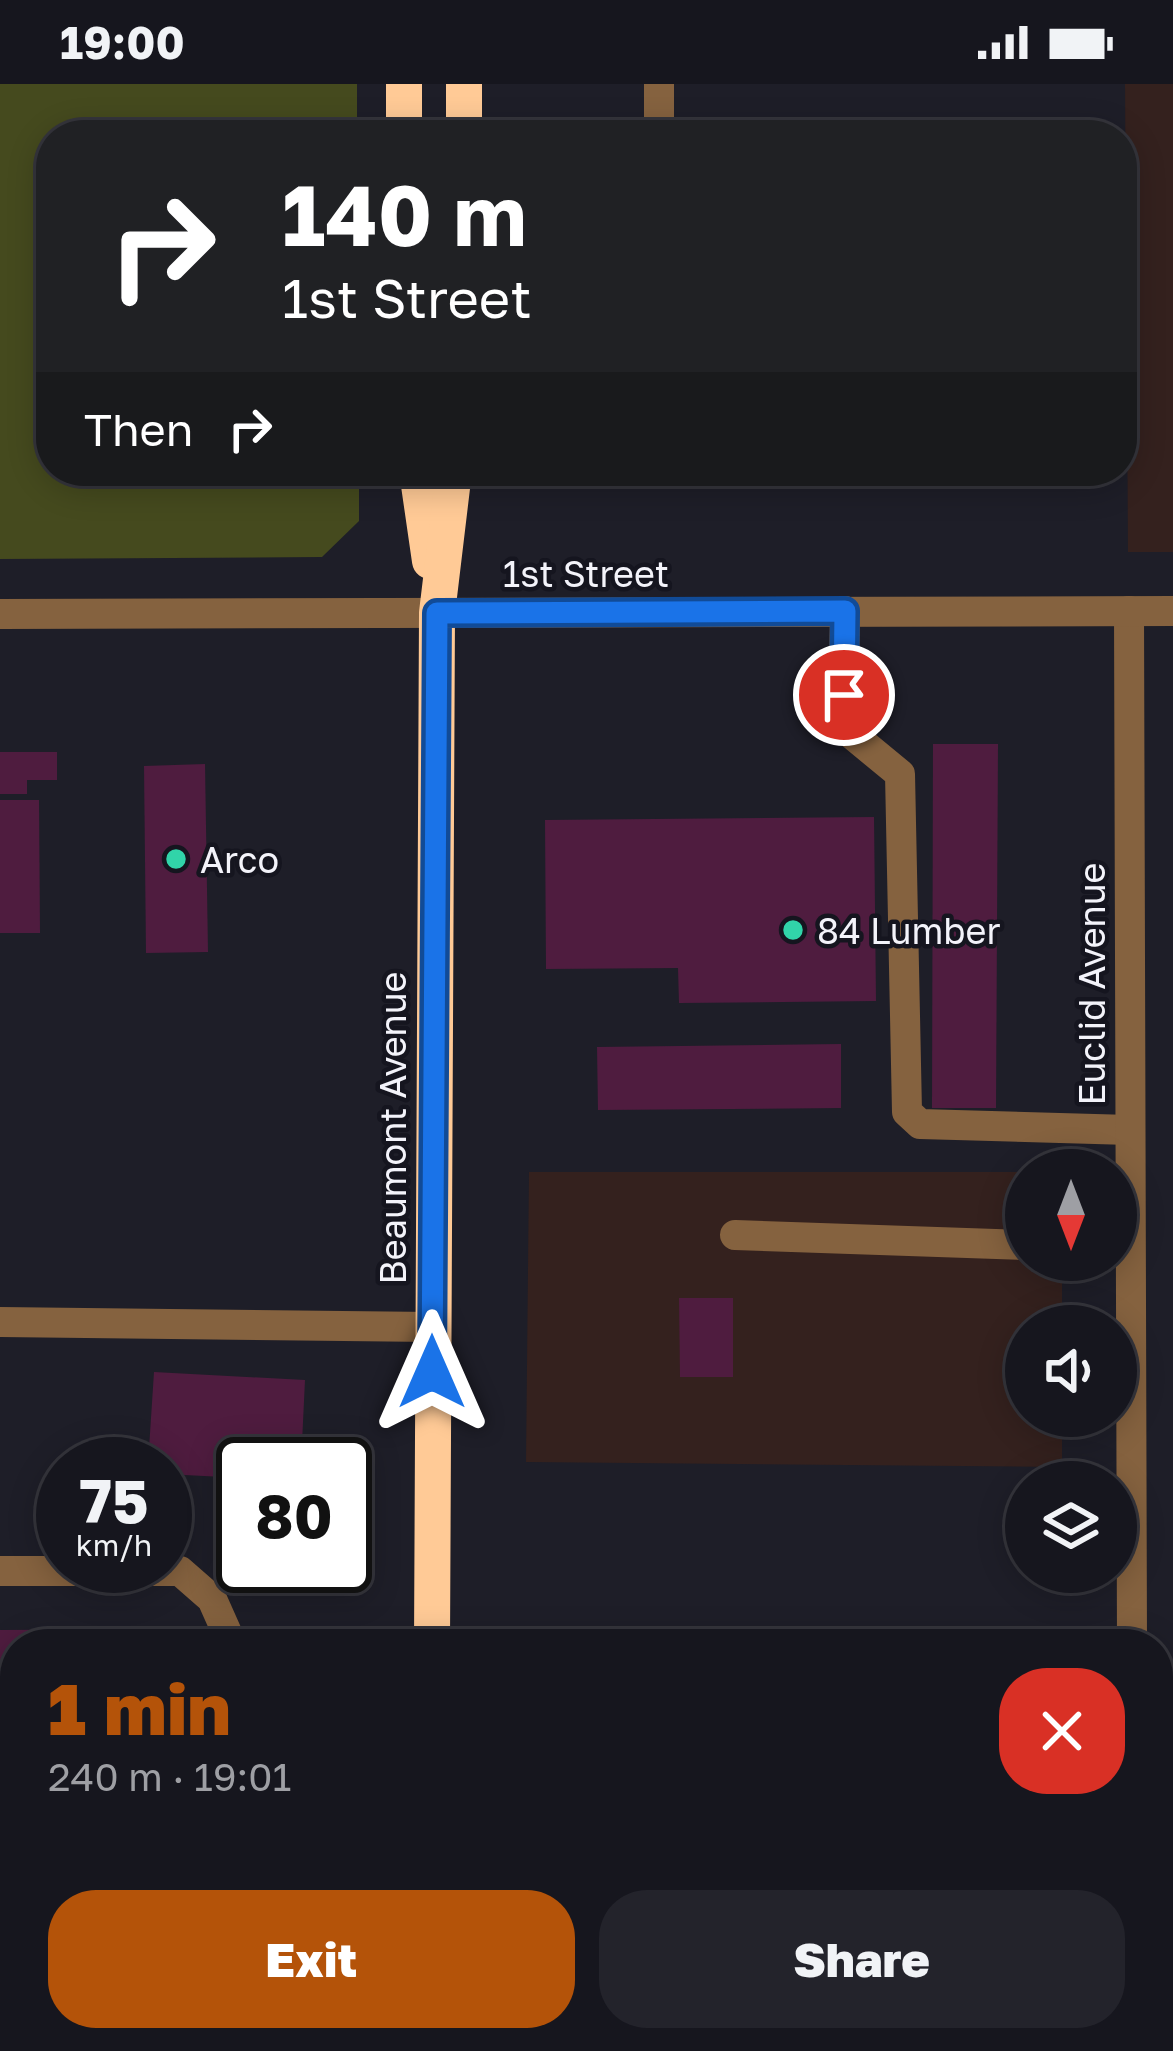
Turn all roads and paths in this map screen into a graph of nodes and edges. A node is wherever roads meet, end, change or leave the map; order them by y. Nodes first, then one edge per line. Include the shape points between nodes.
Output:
1 (404, 84) edge
2 (464, 84) edge
3 (658, 84) edge
4 (404, 120) edge
5 (464, 120) edge
6 (659, 120) edge
7 (419, 486) edge
8 (452, 486) edge
9 (1173, 610) edge
10 (845, 611) junction
11 (1129, 611) junction
12 (437, 613) junction
13 (0, 614) edge
14 (1130, 1130) junction
15 (1129, 1149) edge
16 (735, 1235) dead end
17 (1005, 1244) edge
18 (1124, 1281) edge
19 (0, 1322) edge
20 (432, 1327) junction
21 (0, 1571) edge
22 (225, 1629) edge
23 (432, 1629) edge
24 (1132, 1629) edge

1 - 4 highway
2 - 5 highway
3 - 6 street
7 - 12 highway
8 - 12 highway
9 - 11 street, 1st Street
10 - 11 street, 1st Street
10 - 12 street, 1st Street
10 - 14 street via 843,727 900,774 907,1112 920,1124
11 - 14 street, Euclid Avenue
12 - 13 street, 1st Street
12 - 20 highway, Beaumont Avenue
14 - 15 street, Euclid Avenue
16 - 17 street
18 - 24 street, Euclid Avenue
19 - 20 street
20 - 23 highway, Beaumont Avenue
21 - 22 street via 180,1571 212,1598

